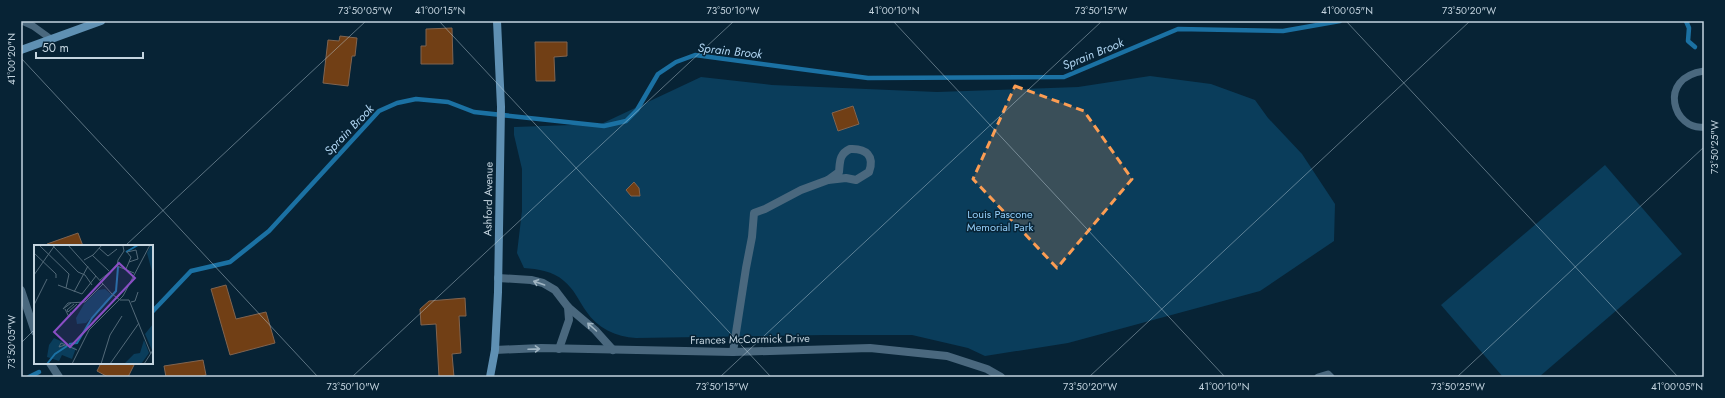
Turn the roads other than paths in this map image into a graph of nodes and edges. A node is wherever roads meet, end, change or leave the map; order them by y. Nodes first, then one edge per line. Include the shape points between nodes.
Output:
1 (22, 21) edge
2 (101, 21) edge
3 (497, 21) edge
4 (51, 39) junction
5 (21, 50) edge
6 (1704, 71) edge
7 (1704, 127) edge
8 (828, 180) junction
9 (498, 278) junction
10 (21, 290) edge
11 (568, 307) junction
12 (34, 329) edge
13 (559, 349) junction
14 (495, 350) junction
15 (613, 350) junction
16 (733, 352) junction
17 (51, 364) edge
18 (60, 377) edge
19 (490, 377) edge
20 (1001, 377) edge
21 (1318, 377) edge
22 (1331, 377) edge

1 - 4 lane
2 - 4 main road
3 - 9 main road, Ashford Avenue via 501,107
4 - 5 main road
6 - 7 lane via 1692,73 1683,79 1675,91 1674,104 1680,116 1690,124
8 - 8 street via 856,180 864,177 871,168 868,154 858,148 845,151 840,157 839,172
8 - 16 street via 754,213
11 -> 9 street via 555,290 543,283
9 - 14 main road, Ashford Avenue
10 - 12 street
11 - 13 street via 569,320
15 -> 11 street via 595,330
14 -> 13 street, Frances McCormick Drive
13 - 15 street, Frances McCormick Drive
14 - 19 main road, Ashford Avenue
15 - 16 street, Frances McCormick Drive
16 - 20 street, Frances McCormick Drive via 870,348 946,356 987,369
17 - 18 street
21 - 22 lane via 1328,374

